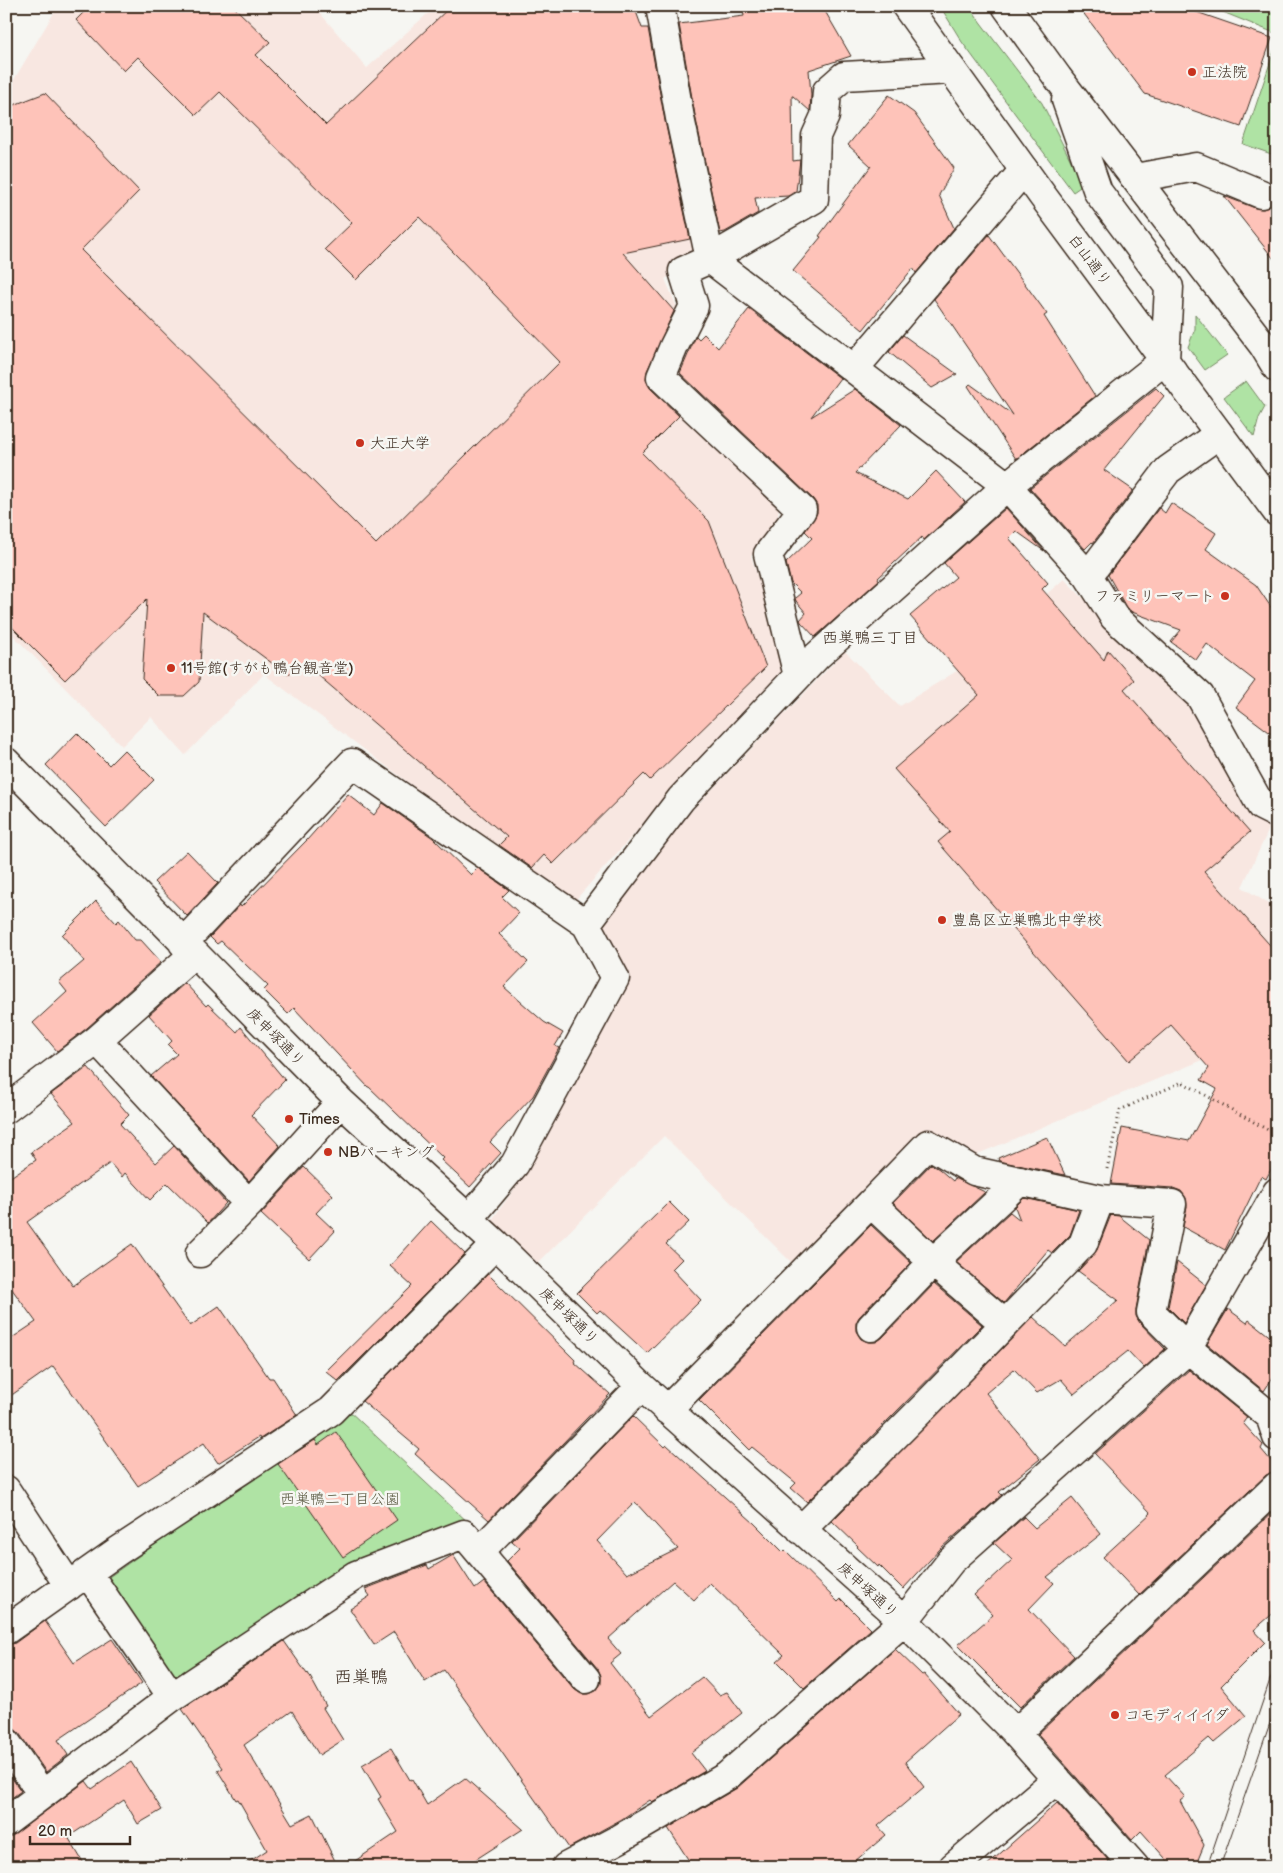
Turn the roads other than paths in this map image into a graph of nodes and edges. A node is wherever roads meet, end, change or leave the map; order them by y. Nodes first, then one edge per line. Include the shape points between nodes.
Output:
1 (660, 6) edge
2 (906, 6) edge
3 (1006, 6) edge
4 (952, 70) junction
5 (1058, 78) junction
6 (1024, 170) junction
7 (1135, 178) junction
8 (1261, 194) dead end
9 (710, 259) junction
10 (1165, 360) junction
11 (1277, 368) edge
12 (854, 369) junction
13 (1219, 434) junction
14 (1007, 486) junction
15 (1277, 512) edge
16 (1088, 576) junction
17 (798, 676) junction
18 (6, 762) edge
19 (1277, 814) edge
20 (586, 924) junction
21 (188, 949) junction
22 (97, 1040) junction
23 (16, 1101) edge
24 (341, 1102) junction
25 (1020, 1181) junction
26 (1277, 1192) edge
27 (1100, 1199) junction
28 (871, 1203) junction
29 (249, 1204) junction
30 (468, 1220) junction
31 (496, 1244) junction
32 (200, 1253) dead end
33 (933, 1262) junction
34 (1005, 1324) junction
35 (871, 1327) dead end
36 (1187, 1348) junction
37 (641, 1386) junction
38 (667, 1410) junction
39 (1274, 1421) edge
40 (1277, 1486) edge
41 (6, 1490) edge
42 (801, 1530) junction
43 (480, 1551) junction
44 (78, 1579) junction
45 (904, 1621) junction
46 (6, 1630) edge
47 (586, 1679) dead end
48 (172, 1697) junction
49 (1016, 1733) junction
50 (6, 1742) edge
51 (1057, 1779) junction
52 (42, 1794) junction
53 (6, 1822) edge
54 (566, 1867) edge
55 (953, 1867) edge
56 (1135, 1867) edge

1 - 9 main road
2 - 4 main road, 白山通り
3 - 5 main road
4 - 6 main road, 白山通り
4 - 9 main road via 844,76 827,91 825,116 816,136 814,199
5 - 7 main road
5 - 10 main road via 1098,192 1169,287
6 - 10 main road, 白山通り
6 - 12 main road
7 - 8 main road via 1196,167
7 - 11 main road via 1263,345
9 - 12 main road
9 - 17 main road via 683,271 694,306 661,377 802,510 768,554
10 - 13 main road, 白山通り
10 - 14 main road
12 - 14 main road
13 - 15 main road, 白山通り
13 - 16 main road via 1168,470
14 - 16 main road
14 - 17 main road
16 - 19 main road via 1114,617 1200,696 1261,806
17 - 20 main road via 682,799
18 - 21 main road, 庚申塚通り
20 - 21 main road via 352,763
20 - 30 main road via 615,978 515,1164
21 - 22 main road
21 - 24 main road, 庚申塚通り
22 - 23 main road
22 - 29 main road
24 - 29 main road
24 - 30 main road, 庚申塚通り
25 - 27 main road
25 - 28 main road via 974,1170 928,1144
25 - 33 main road
26 - 36 main road
27 - 34 main road via 1083,1244
27 - 36 main road via 1172,1204 1151,1312
28 - 33 main road
28 - 38 main road
29 - 32 main road
30 - 31 main road, 庚申塚通り
31 - 37 main road, 庚申塚通り
31 - 44 main road via 331,1411
33 - 34 main road
33 - 35 main road
34 - 42 main road
36 - 39 main road
36 - 45 main road via 951,1561
37 - 38 main road, 庚申塚通り
37 - 43 main road
38 - 42 main road, 庚申塚通り
40 - 49 main road
41 - 44 main road
42 - 45 main road, 庚申塚通り
43 - 47 main road
43 - 48 main road via 464,1534 356,1575
44 - 46 main road
44 - 48 main road
45 - 49 main road, 庚申塚通り
45 - 54 main road via 728,1776
48 - 52 main road
49 - 51 main road, 庚申塚通り
50 - 52 main road
51 - 55 main road
51 - 56 main road, 庚申塚通り
52 - 53 main road

